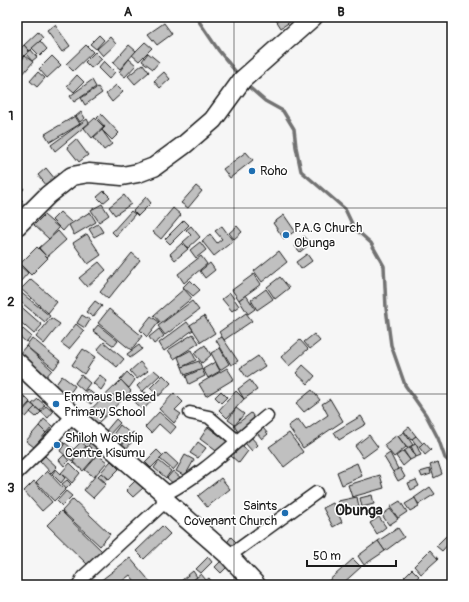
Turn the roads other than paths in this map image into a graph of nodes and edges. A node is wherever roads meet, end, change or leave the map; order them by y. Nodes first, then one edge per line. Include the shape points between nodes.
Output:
1 (313, 17) edge
2 (17, 226) edge
3 (17, 362) edge
4 (190, 413) dead end
5 (73, 415) junction
6 (267, 416) dead end
7 (237, 441) junction
8 (17, 473) edge
9 (316, 493) dead end
10 (165, 497) junction
11 (228, 556) junction
12 (79, 585) edge
13 (256, 585) edge

1 - 2 street via 242,80 213,120 154,167 122,176 89,173 72,176 52,191
3 - 5 street
4 - 7 street via 209,417
5 - 8 street
5 - 10 street
6 - 7 street
7 - 10 street via 202,471
9 - 11 street
10 - 11 street
10 - 12 street via 83,577
11 - 13 street

